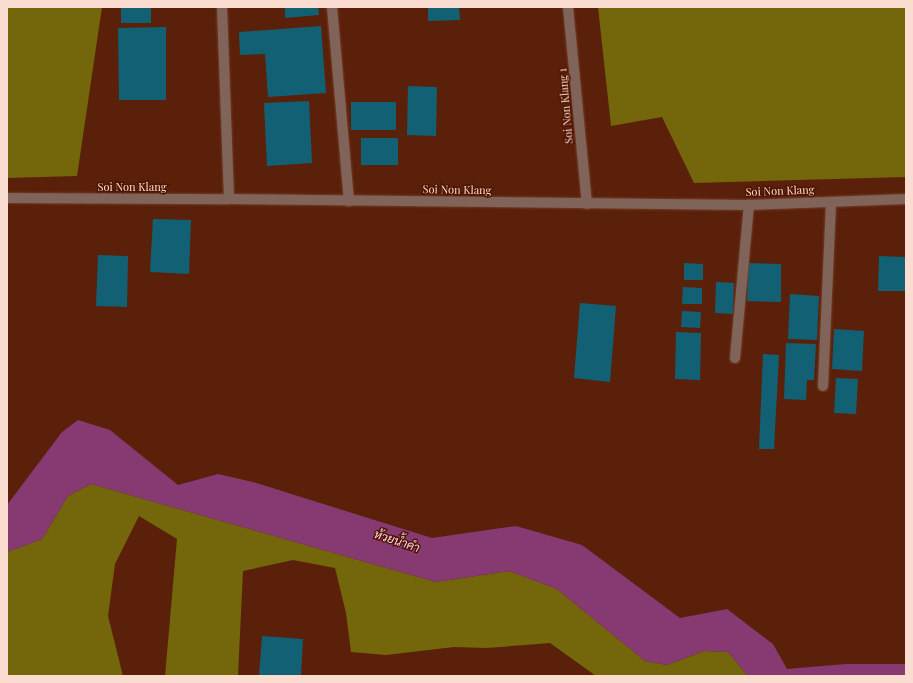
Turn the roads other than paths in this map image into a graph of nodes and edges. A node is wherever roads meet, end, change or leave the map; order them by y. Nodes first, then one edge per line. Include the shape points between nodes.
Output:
1 (222, 7) edge
2 (332, 7) edge
3 (568, 7) edge
4 (7, 198) edge
5 (229, 199) junction
6 (906, 199) edge
7 (349, 201) junction
8 (831, 202) junction
9 (587, 204) junction
10 (749, 205) junction
11 (735, 358) dead end
12 (823, 386) dead end

1 - 5 street
2 - 7 street
3 - 9 street, Soi Non Klang 1
4 - 5 street, Soi Non Klang
5 - 7 street, Soi Non Klang
6 - 8 street, Soi Non Klang
7 - 9 street, Soi Non Klang
8 - 10 street, Soi Non Klang
8 - 12 street
9 - 10 street, Soi Non Klang
10 - 11 street

